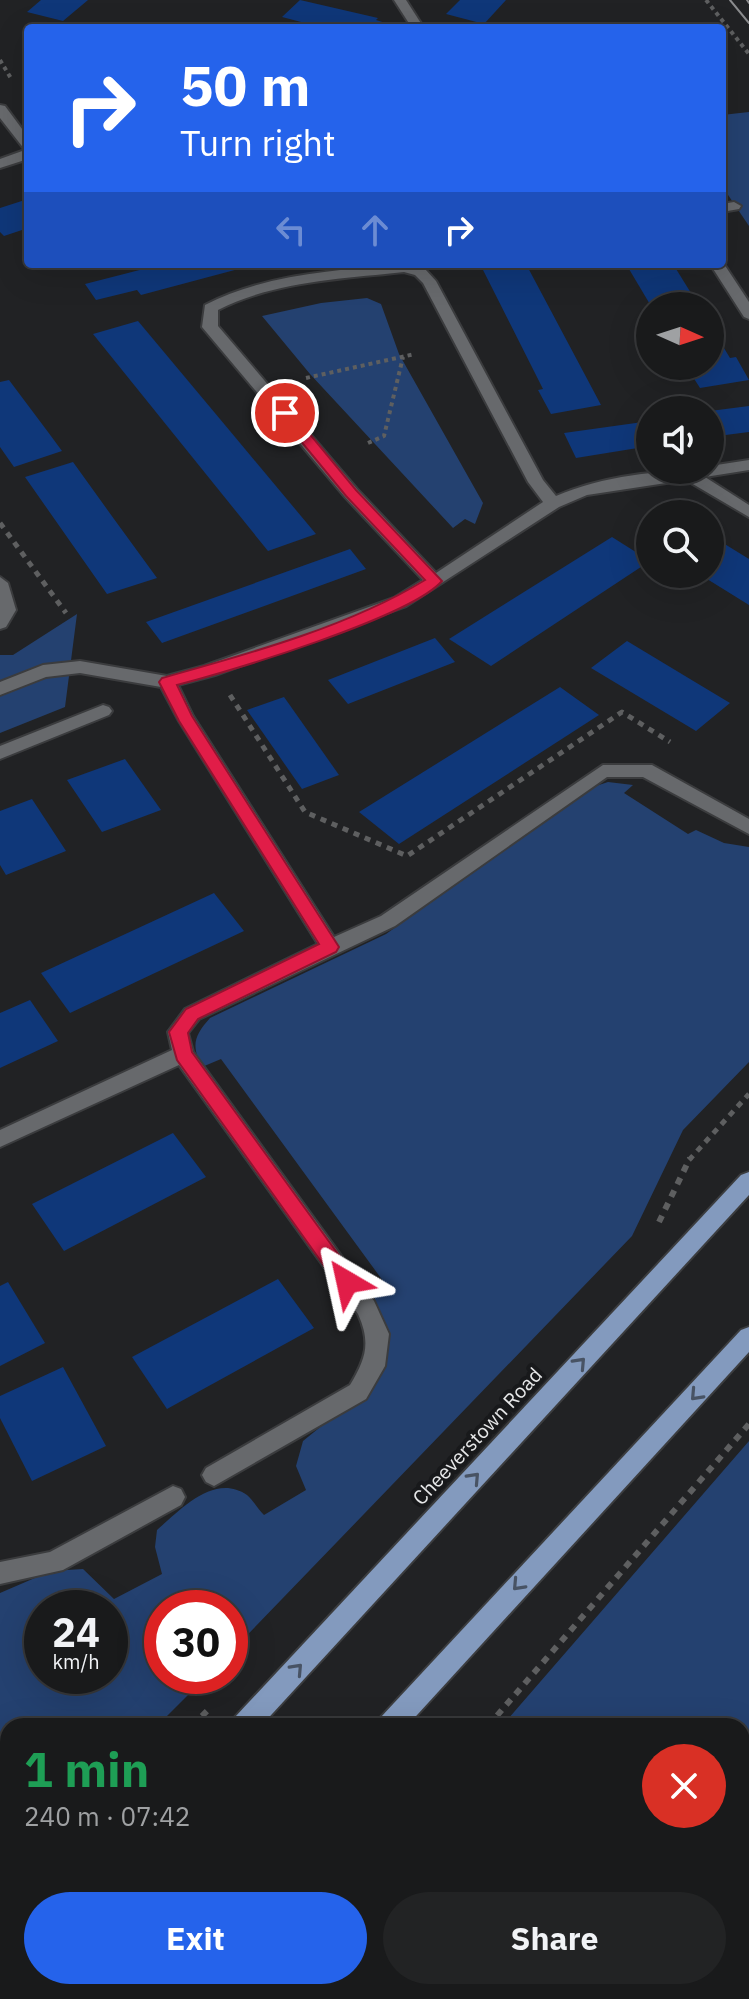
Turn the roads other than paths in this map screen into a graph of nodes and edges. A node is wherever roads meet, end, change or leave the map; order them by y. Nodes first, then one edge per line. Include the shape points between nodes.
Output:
1 (400, 0) edge
2 (415, 24) edge
3 (0, 109) edge
4 (24, 142) edge
5 (24, 155) edge
6 (0, 164) edge
7 (720, 268) edge
8 (749, 314) edge
9 (749, 465) edge
10 (724, 469) edge
11 (636, 482) edge
12 (705, 484) edge
13 (553, 503) junction
14 (749, 512) edge
15 (434, 581) junction
16 (0, 583) edge
17 (0, 623) edge
18 (167, 682) junction
19 (0, 689) edge
20 (103, 711) dead end
21 (0, 753) edge
22 (749, 827) edge
23 (330, 947) junction
24 (183, 1054) junction
25 (0, 1139) edge
26 (749, 1181) edge
27 (749, 1337) edge
28 (214, 1475) dead end
29 (173, 1497) dead end
30 (0, 1573) edge
31 (251, 1718) edge
32 (397, 1718) edge

1 - 2 street
3 - 4 street
5 - 6 street
7 - 8 street
9 - 10 street
11 - 13 street via 584,490
12 - 14 street
13 - 15 street
13 - 15 street via 536,482 420,272 404,268 279,285 233,294 210,308 210,327 351,493
15 - 18 street via 367,616
16 - 17 street via 7,610
18 - 19 street via 80,667 43,671
18 - 23 street
20 - 21 street
22 - 23 street via 646,770 603,771 388,921
23 - 24 street via 192,1014 178,1032
24 - 25 street
24 - 28 street via 366,1308 378,1334 374,1366 358,1392
31 -> 26 main road, Cheeverstown Road
27 -> 32 main road
29 - 30 street via 54,1562

